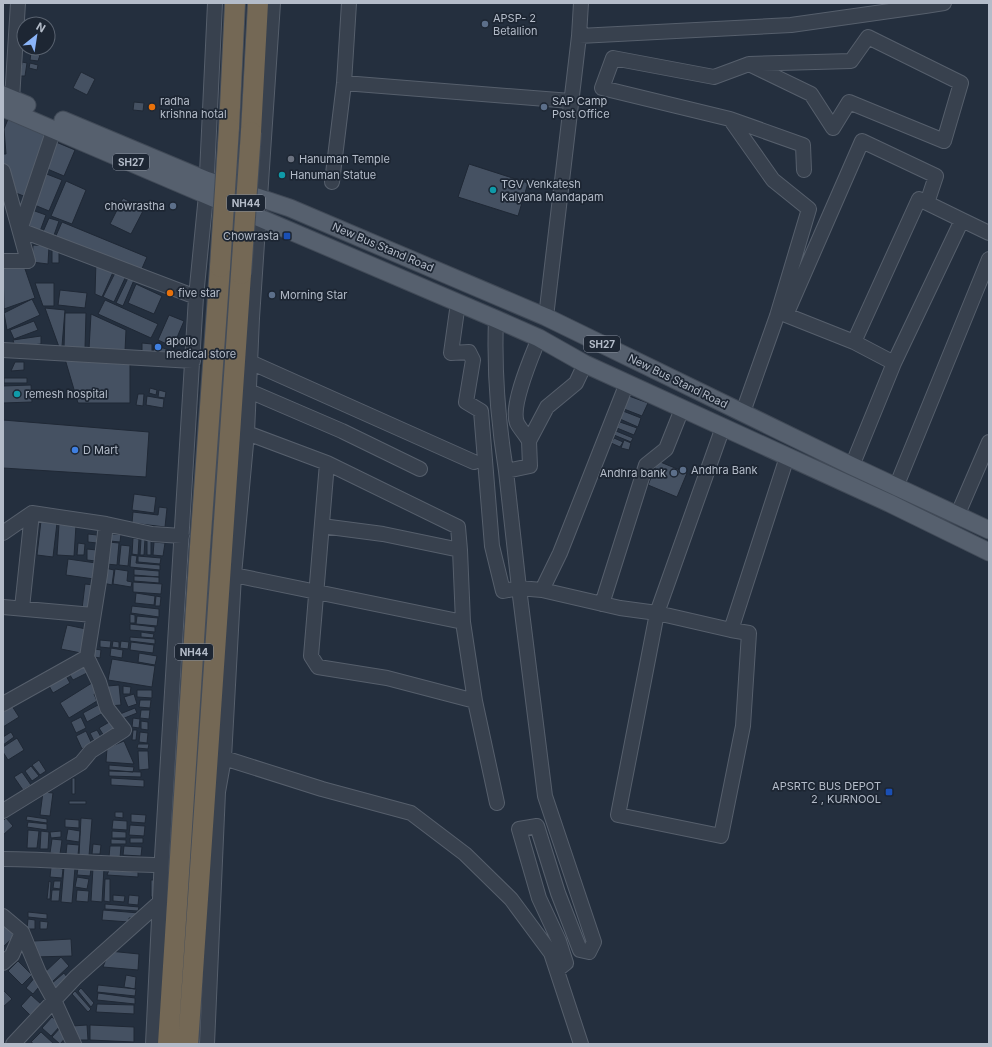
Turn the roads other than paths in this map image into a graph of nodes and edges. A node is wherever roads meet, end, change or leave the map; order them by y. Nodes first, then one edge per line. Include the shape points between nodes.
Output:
1 (18, 3) edge
2 (215, 3) edge
3 (236, 3) edge
4 (258, 3) edge
5 (273, 3) edge
6 (349, 3) edge
7 (582, 3) edge
8 (944, 3) edge
9 (925, 4) edge
10 (579, 36) junction
11 (749, 64) junction
12 (344, 83) junction
13 (6, 101) edge
14 (572, 101) junction
15 (730, 120) junction
16 (54, 129) junction
17 (804, 170) dead end
18 (3, 171) edge
19 (332, 182) dead end
20 (206, 188) junction
21 (260, 198) junction
22 (927, 203) junction
23 (259, 216) junction
24 (962, 220) junction
25 (20, 230) junction
26 (989, 233) edge
27 (989, 259) edge
28 (3, 261) edge
29 (196, 297) junction
30 (458, 303) junction
31 (546, 317) junction
32 (496, 319) junction
33 (539, 338) junction
34 (854, 342) junction
35 (4, 353) edge
36 (193, 361) junction
37 (250, 362) junction
38 (585, 364) junction
39 (894, 364) junction
40 (627, 383) junction
41 (249, 391) junction
42 (682, 408) junction
43 (743, 412) junction
44 (723, 427) junction
45 (247, 433) junction
46 (529, 441) junction
47 (989, 442) edge
48 (787, 456) junction
49 (474, 462) dead end
50 (327, 463) junction
51 (852, 466) junction
52 (420, 470) dead end
53 (506, 471) junction
54 (896, 487) junction
55 (32, 513) junction
56 (957, 516) junction
57 (106, 524) junction
58 (322, 526) junction
59 (989, 530) edge
60 (949, 532) junction
61 (3, 533) edge
62 (182, 536) junction
63 (460, 550) junction
64 (989, 552) edge
65 (234, 575) junction
66 (519, 588) junction
67 (542, 590) junction
68 (315, 592) junction
69 (602, 604) junction
70 (3, 607) edge
71 (22, 608) junction
72 (657, 613) junction
73 (93, 615) junction
74 (463, 622) junction
75 (731, 630) junction
76 (87, 657) junction
77 (475, 701) junction
78 (3, 704) edge
79 (224, 758) junction
80 (497, 803) dead end
81 (3, 811) edge
82 (3, 859) edge
83 (161, 865) junction
84 (160, 902) junction
85 (3, 916) edge
86 (22, 932) junction
87 (3, 964) edge
88 (557, 970) junction
89 (54, 1000) junction
90 (14, 1044) edge
91 (74, 1044) edge
92 (153, 1044) edge
93 (168, 1044) edge
94 (188, 1044) edge
95 (207, 1044) edge
96 (581, 1044) edge

1 - 13 street
2 - 20 street
3 - 93 highway, NH44, bridge
4 - 94 highway, NH44, bridge
5 - 21 street
6 - 12 street
7 - 10 street
8 - 9 street
9 - 10 street via 791,25
10 - 14 street
11 - 11 street via 811,94 833,128 849,102 944,141 961,83 868,37 851,61
11 - 15 street via 714,77 613,58 602,88
12 - 14 street
12 - 19 street
13 - 16 main road, SH27
13 - 20 main road, SH27
14 - 31 street
15 - 17 street via 803,145
15 - 43 street via 773,180 809,209 777,316
16 - 20 main road, SH27
16 - 25 street
18 - 25 street
20 - 21 main road, New Bus Stand Road / SH27
20 - 23 main road, SH27
20 - 29 street
21 - 23 street
21 - 31 main road, New Bus Stand Road / SH27 via 290,208
22 - 24 street
22 - 34 street via 919,199
22 - 34 street via 936,176 862,141 786,315
23 - 30 main road, New Bus Stand Road / SH27
23 - 37 street
24 - 26 street
24 - 39 street
25 - 28 street via 28,260
25 - 29 street
27 - 54 street
29 - 36 street
30 - 32 main road, New Bus Stand Road / SH27
30 - 66 street via 451,352 469,352 473,360 466,402 481,411 492,546 503,591
31 - 43 main road, New Bus Stand Road / SH27
32 - 33 main road, New Bus Stand Road / SH27
32 - 53 street via 494,361 498,422
33 - 38 main road, New Bus Stand Road / SH27
33 - 46 street via 523,376 518,399 516,422
34 - 39 street
35 - 36 street
36 - 62 street
37 - 41 street
37 - 49 street
38 - 40 main road, New Bus Stand Road / SH27
38 - 46 street via 576,383 548,407
39 - 51 street
40 - 42 main road, New Bus Stand Road / SH27
40 - 67 street via 560,553
41 - 45 street
41 - 52 street via 342,431
42 - 44 main road, New Bus Stand Road / SH27
42 - 69 street via 666,449 646,465
43 - 51 main road, New Bus Stand Road / SH27
44 - 48 main road, New Bus Stand Road / SH27
44 - 72 street
45 - 50 street
45 - 65 street
46 - 53 street via 530,466
47 - 56 street
48 - 60 main road, New Bus Stand Road / SH27
48 - 75 street
50 - 58 street
50 - 63 street via 458,527
51 - 54 main road, New Bus Stand Road / SH27
53 - 66 street
54 - 56 main road, New Bus Stand Road / SH27
55 - 57 street
55 - 61 street
55 - 71 street
56 - 59 main road, New Bus Stand Road / SH27
56 - 60 main road
57 - 62 street via 152,534
57 - 73 street
58 - 63 street via 383,534
58 - 68 street
60 - 64 main road, New Bus Stand Road / SH27
62 - 83 street
63 - 74 street
65 - 68 street
65 - 79 street
66 - 67 street
66 - 88 street via 545,796 594,942 589,952 580,950 558,893 537,826 519,829 539,898 566,963
67 - 69 street
68 - 74 street
68 - 77 street via 311,656 318,667 387,678
69 - 72 street
70 - 71 street
71 - 73 street
72 - 75 street
72 - 75 street via 618,816 721,836 743,726 749,633
73 - 76 street
74 - 77 street
76 - 78 street
76 - 81 street via 99,682 107,708 124,730 91,751 81,763
77 - 80 street
79 - 88 street via 322,789 411,813 465,854 511,899 551,953
79 - 95 street via 218,792
82 - 83 street
83 - 84 street
84 - 89 street via 76,976
84 - 92 street
85 - 86 street
86 - 87 street via 12,955
86 - 89 street via 39,973
88 - 96 street
89 - 90 street
89 - 91 street

